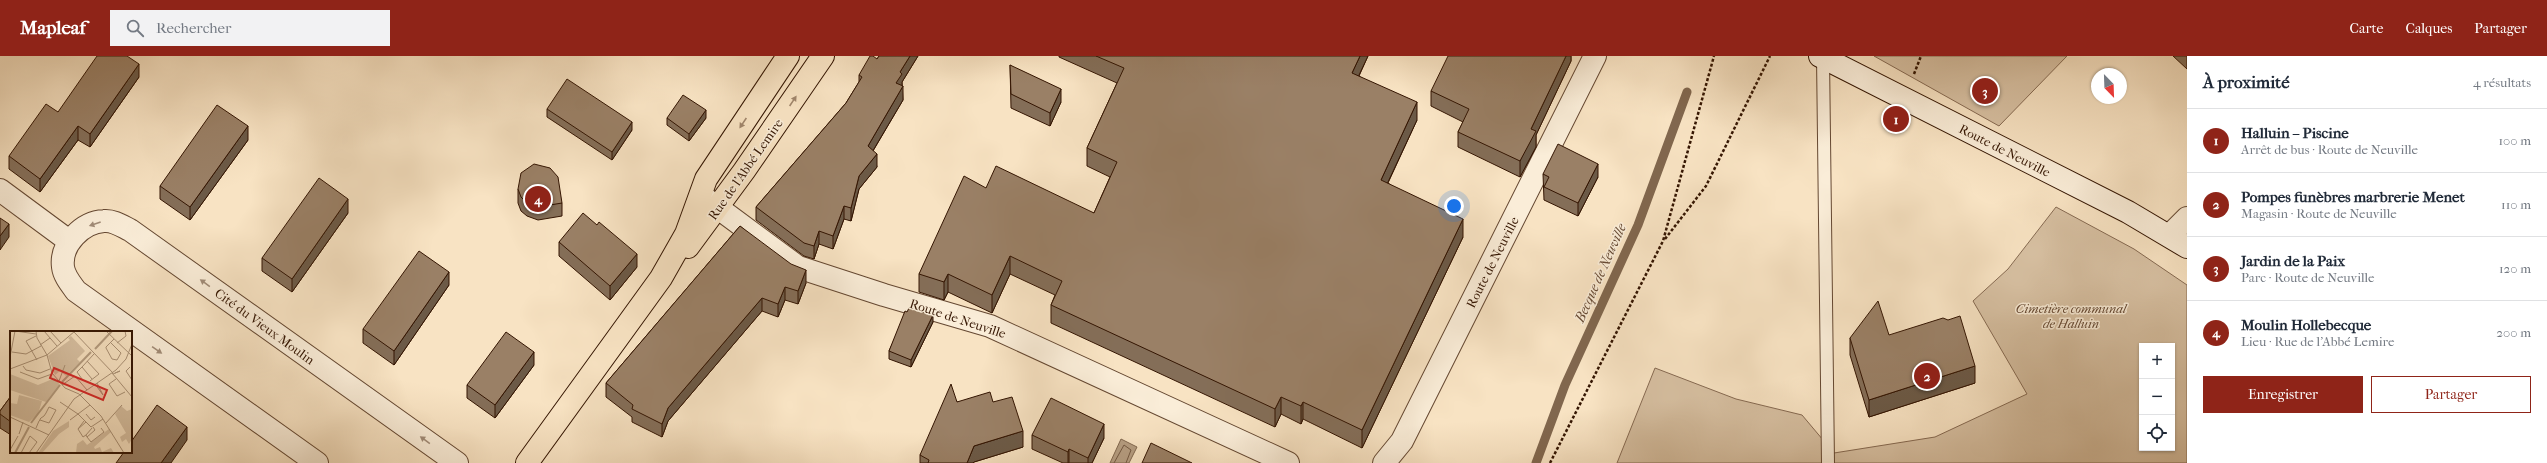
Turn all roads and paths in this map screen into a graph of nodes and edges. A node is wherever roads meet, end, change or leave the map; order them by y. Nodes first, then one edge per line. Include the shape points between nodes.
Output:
1 (788, 56) edge
2 (823, 56) edge
3 (1595, 56) edge
4 (1714, 56) edge
5 (1770, 56) edge
6 (1822, 57) edge
7 (0, 190) edge
8 (710, 202) junction
9 (2187, 218) edge
10 (1663, 240) junction
11 (69, 241) junction
12 (2179, 241) edge
13 (317, 463) edge
14 (457, 463) edge
15 (527, 463) edge
16 (1288, 463) edge
17 (1384, 463) edge
18 (1550, 463) edge
19 (1828, 463) edge

1 -> 8 main road, Rue de l'Abbé Lemire via 706,179
8 -> 2 main road, Rue de l'Abbé Lemire
3 - 17 street, Route de Neuville via 1402,441
4 - 10 path
5 - 10 path via 1706,186
6 - 12 street, Route de Neuville
6 - 19 lane
7 - 11 street
8 - 15 main road, Rue de l'Abbé Lemire via 661,278
8 - 16 street, Route de Neuville via 798,267 990,326
9 - 12 street
10 - 18 path
11 -> 13 street via 64,252 63,266 76,291
14 -> 11 street, Cité du Vieux Moulin via 130,230 116,222 104,220 91,224

